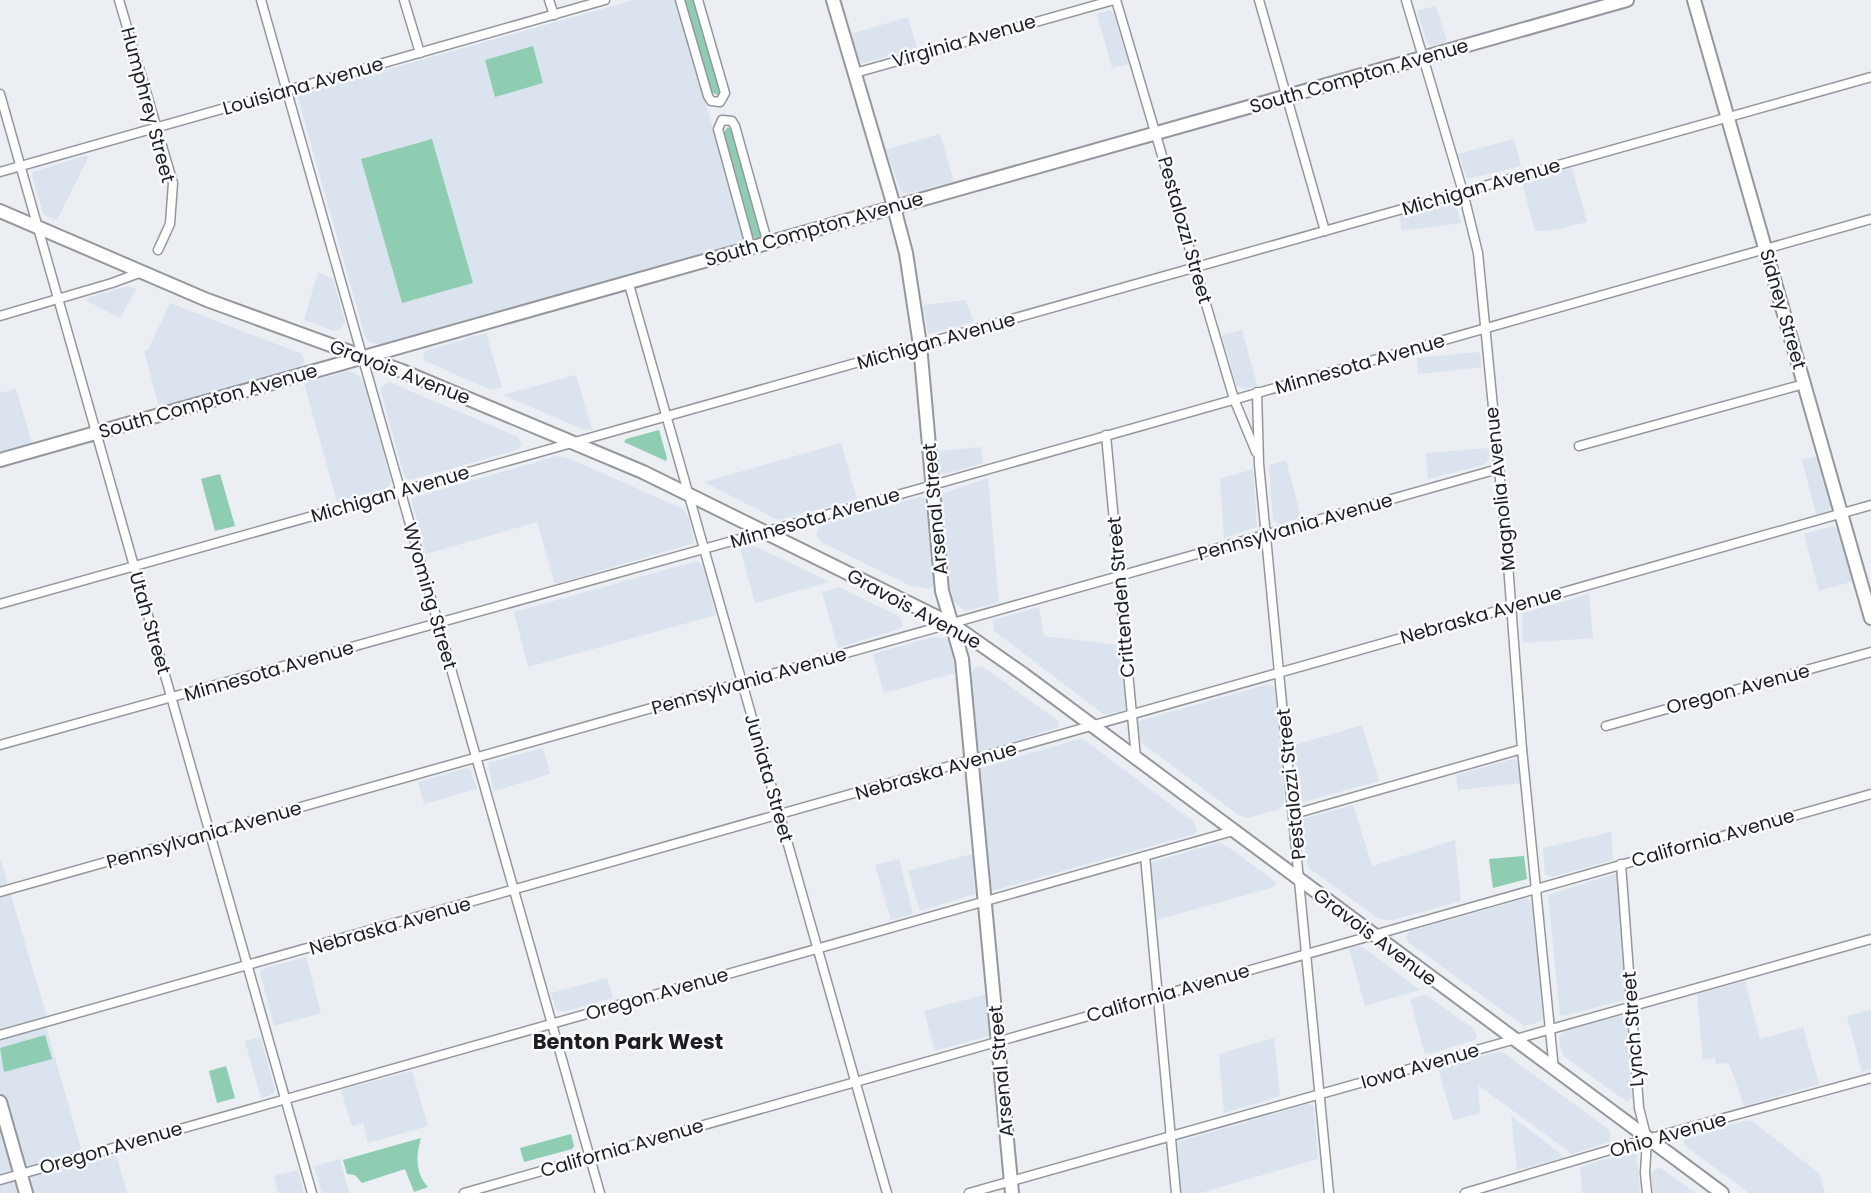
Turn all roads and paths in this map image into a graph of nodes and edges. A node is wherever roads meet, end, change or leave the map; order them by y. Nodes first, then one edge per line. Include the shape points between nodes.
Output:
1 (119, 0) edge
2 (261, 0) edge
3 (404, 0) edge
4 (550, 0) edge
5 (605, 0) edge
6 (680, 0) edge
7 (698, 0) edge
8 (833, 0) edge
9 (1115, 0) edge
10 (1259, 0) edge
11 (1406, 0) edge
12 (1628, 0) edge
13 (1694, 0) edge
14 (554, 15) junction
15 (420, 53) junction
16 (1423, 57) junction
17 (855, 72) junction
18 (1871, 77) edge
19 (286, 91) junction
20 (0, 94) edge
21 (1286, 96) junction
22 (1728, 117) junction
23 (156, 128) junction
24 (1157, 132) junction
25 (20, 166) junction
26 (0, 172) edge
27 (1463, 192) junction
28 (894, 207) junction
29 (0, 211) edge
30 (1871, 219) edge
31 (39, 229) junction
32 (1325, 231) junction
33 (768, 244) junction
34 (751, 248) junction
35 (1765, 249) junction
36 (158, 250) dead end
37 (1195, 268) junction
38 (139, 272) junction
39 (628, 281) junction
40 (58, 299) junction
41 (0, 316) edge
42 (1484, 329) junction
43 (919, 345) junction
44 (363, 357) junction
45 (1804, 384) junction
46 (1257, 393) junction
47 (1234, 399) junction
48 (666, 416) junction
49 (96, 433) junction
50 (1106, 436) junction
51 (575, 442) junction
52 (1579, 446) dead end
53 (1259, 458) junction
54 (0, 460) edge
55 (1498, 469) junction
56 (933, 485) junction
57 (401, 491) junction
58 (688, 493) junction
59 (1871, 505) edge
60 (1841, 514) junction
61 (766, 531) junction
62 (1266, 535) junction
63 (704, 549) junction
64 (134, 566) junction
65 (1118, 577) junction
66 (0, 604) edge
67 (1511, 607) junction
68 (1871, 618) edge
69 (438, 623) junction
70 (953, 625) junction
71 (1871, 652) edge
72 (1280, 673) junction
73 (741, 683) junction
74 (172, 698) junction
75 (1132, 715) junction
76 (1605, 726) dead end
77 (1094, 727) junction
78 (0, 745) edge
79 (1522, 750) junction
80 (476, 758) junction
81 (1136, 758) junction
82 (971, 761) junction
83 (1871, 794) edge
84 (1294, 814) junction
85 (780, 815) junction
86 (1233, 831) junction
87 (210, 833) junction
88 (1145, 856) junction
89 (1621, 864) junction
90 (1300, 881) junction
91 (1536, 888) junction
92 (514, 890) junction
93 (0, 892) edge
94 (984, 902) junction
95 (1371, 934) junction
96 (1871, 939) edge
97 (818, 948) junction
98 (1307, 952) junction
99 (248, 966) junction
100 (1157, 997) junction
101 (1631, 1006) junction
102 (552, 1024) junction
103 (1551, 1029) junction
104 (0, 1035) edge
105 (1513, 1040) junction
106 (998, 1041) junction
107 (1554, 1070) junction
108 (1871, 1078) edge
109 (857, 1082) junction
110 (1320, 1095) junction
111 (286, 1099) junction
112 (0, 1102) edge
113 (1170, 1136) junction
114 (1647, 1139) junction
115 (590, 1158) junction
116 (20, 1174) junction
117 (0, 1180) edge
118 (1012, 1187) edge
119 (26, 1193) edge
120 (312, 1193) edge
121 (464, 1193) edge
122 (600, 1193) edge
123 (887, 1193) edge
124 (969, 1193) edge
125 (1176, 1193) edge
126 (1329, 1193) edge
127 (1465, 1193) edge
128 (1647, 1193) edge
129 (1722, 1193) edge

1 - 23 street, Humphrey Street
2 - 19 street, Wyoming Street
3 - 15 street
4 - 14 street
5 - 14 street, Louisiana Avenue
6 - 7 street via 708,96 710,101 720,102 725,93
8 - 17 main road, Arsenal Street
9 - 17 street, Virginia Avenue
9 - 24 street, Pestalozzi Street
10 - 21 street
11 - 16 street, Magnolia Avenue
12 - 16 main road, South Compton Avenue
13 - 22 main road, Sidney Street
14 - 15 street, Louisiana Avenue
15 - 19 street, Louisiana Avenue
16 - 21 main road, South Compton Avenue
16 - 27 street, Magnolia Avenue
17 - 28 main road, Arsenal Street
18 - 22 street, Michigan Avenue
19 - 23 street, Louisiana Avenue
19 - 44 street, Wyoming Street
20 - 25 street, Utah Street
21 - 24 main road, South Compton Avenue
21 - 32 street
22 - 27 street, Michigan Avenue
22 - 35 main road, Sidney Street
23 - 25 street, Louisiana Avenue
23 - 36 street, Humphrey Street via 173,183 170,224
24 - 28 main road, South Compton Avenue
24 - 37 street, Pestalozzi Street
25 - 26 street, Louisiana Avenue
25 - 31 street, Utah Street
27 - 32 street, Michigan Avenue
27 - 42 street, Magnolia Avenue via 1478,253
28 - 33 main road, South Compton Avenue
28 - 43 main road, Arsenal Street via 906,253
29 - 31 main road, Gravois Avenue
30 - 35 street, Minnesota Avenue
31 - 38 main road, Gravois Avenue
31 - 40 street, Utah Street
32 - 37 street, Michigan Avenue
33 - 34 main road, South Compton Avenue
33 - 34 street via 735,127 732,121 722,120 718,129
34 - 39 main road, South Compton Avenue
35 - 42 street, Minnesota Avenue
35 - 45 main road, Sidney Street
37 - 43 street, Michigan Avenue
37 - 47 street, Pestalozzi Street
38 - 40 street
38 - 44 main road, Gravois Avenue
39 - 44 main road, South Compton Avenue
39 - 48 street, Juniata Street
40 - 41 street
40 - 49 street, Utah Street
42 - 46 street, Minnesota Avenue
42 - 55 street, Magnolia Avenue
43 - 48 street, Michigan Avenue
43 - 56 main road, Arsenal Street
44 - 49 main road, South Compton Avenue
44 - 51 main road, Gravois Avenue
44 - 57 street, Wyoming Street
45 - 52 street
45 - 60 main road, Sidney Street
46 - 47 street, Minnesota Avenue
46 - 53 street, Pestalozzi Street
47 - 50 street, Minnesota Avenue
47 - 53 street, Pestalozzi Street
48 - 51 street, Michigan Avenue
48 - 58 street, Juniata Street
49 - 54 main road, South Compton Avenue
49 - 64 street, Utah Street
50 - 56 street, Minnesota Avenue
50 - 65 street, Crittenden Street
51 - 57 street, Michigan Avenue
51 - 58 main road, Gravois Avenue
53 - 62 street, Pestalozzi Street
55 - 62 street, Pennsylvania Avenue
55 - 67 street, Magnolia Avenue
56 - 61 street, Minnesota Avenue
56 - 70 main road, Arsenal Street via 942,591
57 - 64 street, Michigan Avenue
57 - 69 street, Wyoming Street
58 - 61 main road, Gravois Avenue
58 - 63 street, Juniata Street
59 - 60 street, Nebraska Avenue
60 - 67 street, Nebraska Avenue
60 - 68 main road, Sidney Street
61 - 63 street, Minnesota Avenue
61 - 70 main road, Gravois Avenue
62 - 65 street, Pennsylvania Avenue
62 - 72 street, Pestalozzi Street
63 - 69 street, Minnesota Avenue
63 - 73 street, Juniata Street
64 - 66 street, Michigan Avenue
64 - 74 street, Utah Street
65 - 70 street, Pennsylvania Avenue
65 - 75 street, Crittenden Street
67 - 72 street, Nebraska Avenue
67 - 79 street, Magnolia Avenue
69 - 74 street, Minnesota Avenue
69 - 80 street, Wyoming Street
70 - 73 street, Pennsylvania Avenue
70 - 77 main road, Gravois Avenue
70 - 82 main road, Arsenal Street via 962,659
71 - 76 street, Oregon Avenue
72 - 75 street, Nebraska Avenue
72 - 84 street, Pestalozzi Street
73 - 80 street, Pennsylvania Avenue
73 - 85 street, Juniata Street
74 - 78 street, Minnesota Avenue
74 - 87 street, Utah Street
75 - 77 street, Nebraska Avenue
75 - 81 street, Crittenden Street
77 - 81 main road, Gravois Avenue
77 - 82 street, Nebraska Avenue
79 - 84 street
79 - 91 street, Magnolia Avenue
80 - 87 street, Pennsylvania Avenue
80 - 92 street, Wyoming Street
81 - 86 main road, Gravois Avenue
82 - 85 street, Nebraska Avenue
82 - 94 main road, Arsenal Street
83 - 89 street, California Avenue
84 - 90 street, Pestalozzi Street
85 - 92 street, Nebraska Avenue
85 - 97 street, Juniata Street
86 - 88 street, Oregon Avenue
86 - 90 main road, Gravois Avenue
87 - 93 street, Pennsylvania Avenue
87 - 99 street, Utah Street
88 - 94 street, Oregon Avenue
88 - 100 street
89 - 91 street, California Avenue
89 - 101 street, Lynch Street
90 - 95 main road, Gravois Avenue
90 - 98 street, Pestalozzi Street
91 - 95 street, California Avenue
91 - 103 street, Magnolia Avenue
92 - 99 street, Nebraska Avenue
92 - 102 street, Wyoming Street
94 - 97 street, Oregon Avenue
94 - 106 main road, Arsenal Street
95 - 98 street, California Avenue
95 - 105 main road, Gravois Avenue
96 - 101 street, Iowa Avenue
97 - 102 street, Oregon Avenue
97 - 109 street, Juniata Street
98 - 100 street, California Avenue
98 - 110 street, Pestalozzi Street
99 - 104 street, Nebraska Avenue
99 - 111 street, Utah Street
100 - 106 street, California Avenue
100 - 113 street
101 - 103 street, Iowa Avenue
101 - 114 street, Lynch Street via 1639,1108
102 - 111 street, Oregon Avenue
102 - 115 street, Wyoming Street
103 - 105 street, Iowa Avenue
103 - 107 street, Magnolia Avenue
105 - 107 main road, Gravois Avenue
105 - 110 street, Iowa Avenue
106 - 109 street, California Avenue
106 - 118 main road, Arsenal Street
107 - 114 main road, Gravois Avenue
108 - 114 street, Ohio Avenue
109 - 115 street, California Avenue
109 - 123 street, Juniata Street
110 - 113 street, Iowa Avenue
110 - 126 street, Pestalozzi Street
111 - 116 street, Oregon Avenue
111 - 120 street, Utah Street
112 - 116 main road
113 - 118 street, Iowa Avenue
113 - 125 street
114 - 127 street, Ohio Avenue
114 - 128 street, Lynch Street
114 - 129 main road, Gravois Avenue
115 - 121 street, California Avenue
115 - 122 street, Wyoming Street
116 - 117 street, Oregon Avenue
116 - 119 main road
118 - 124 street, Iowa Avenue

